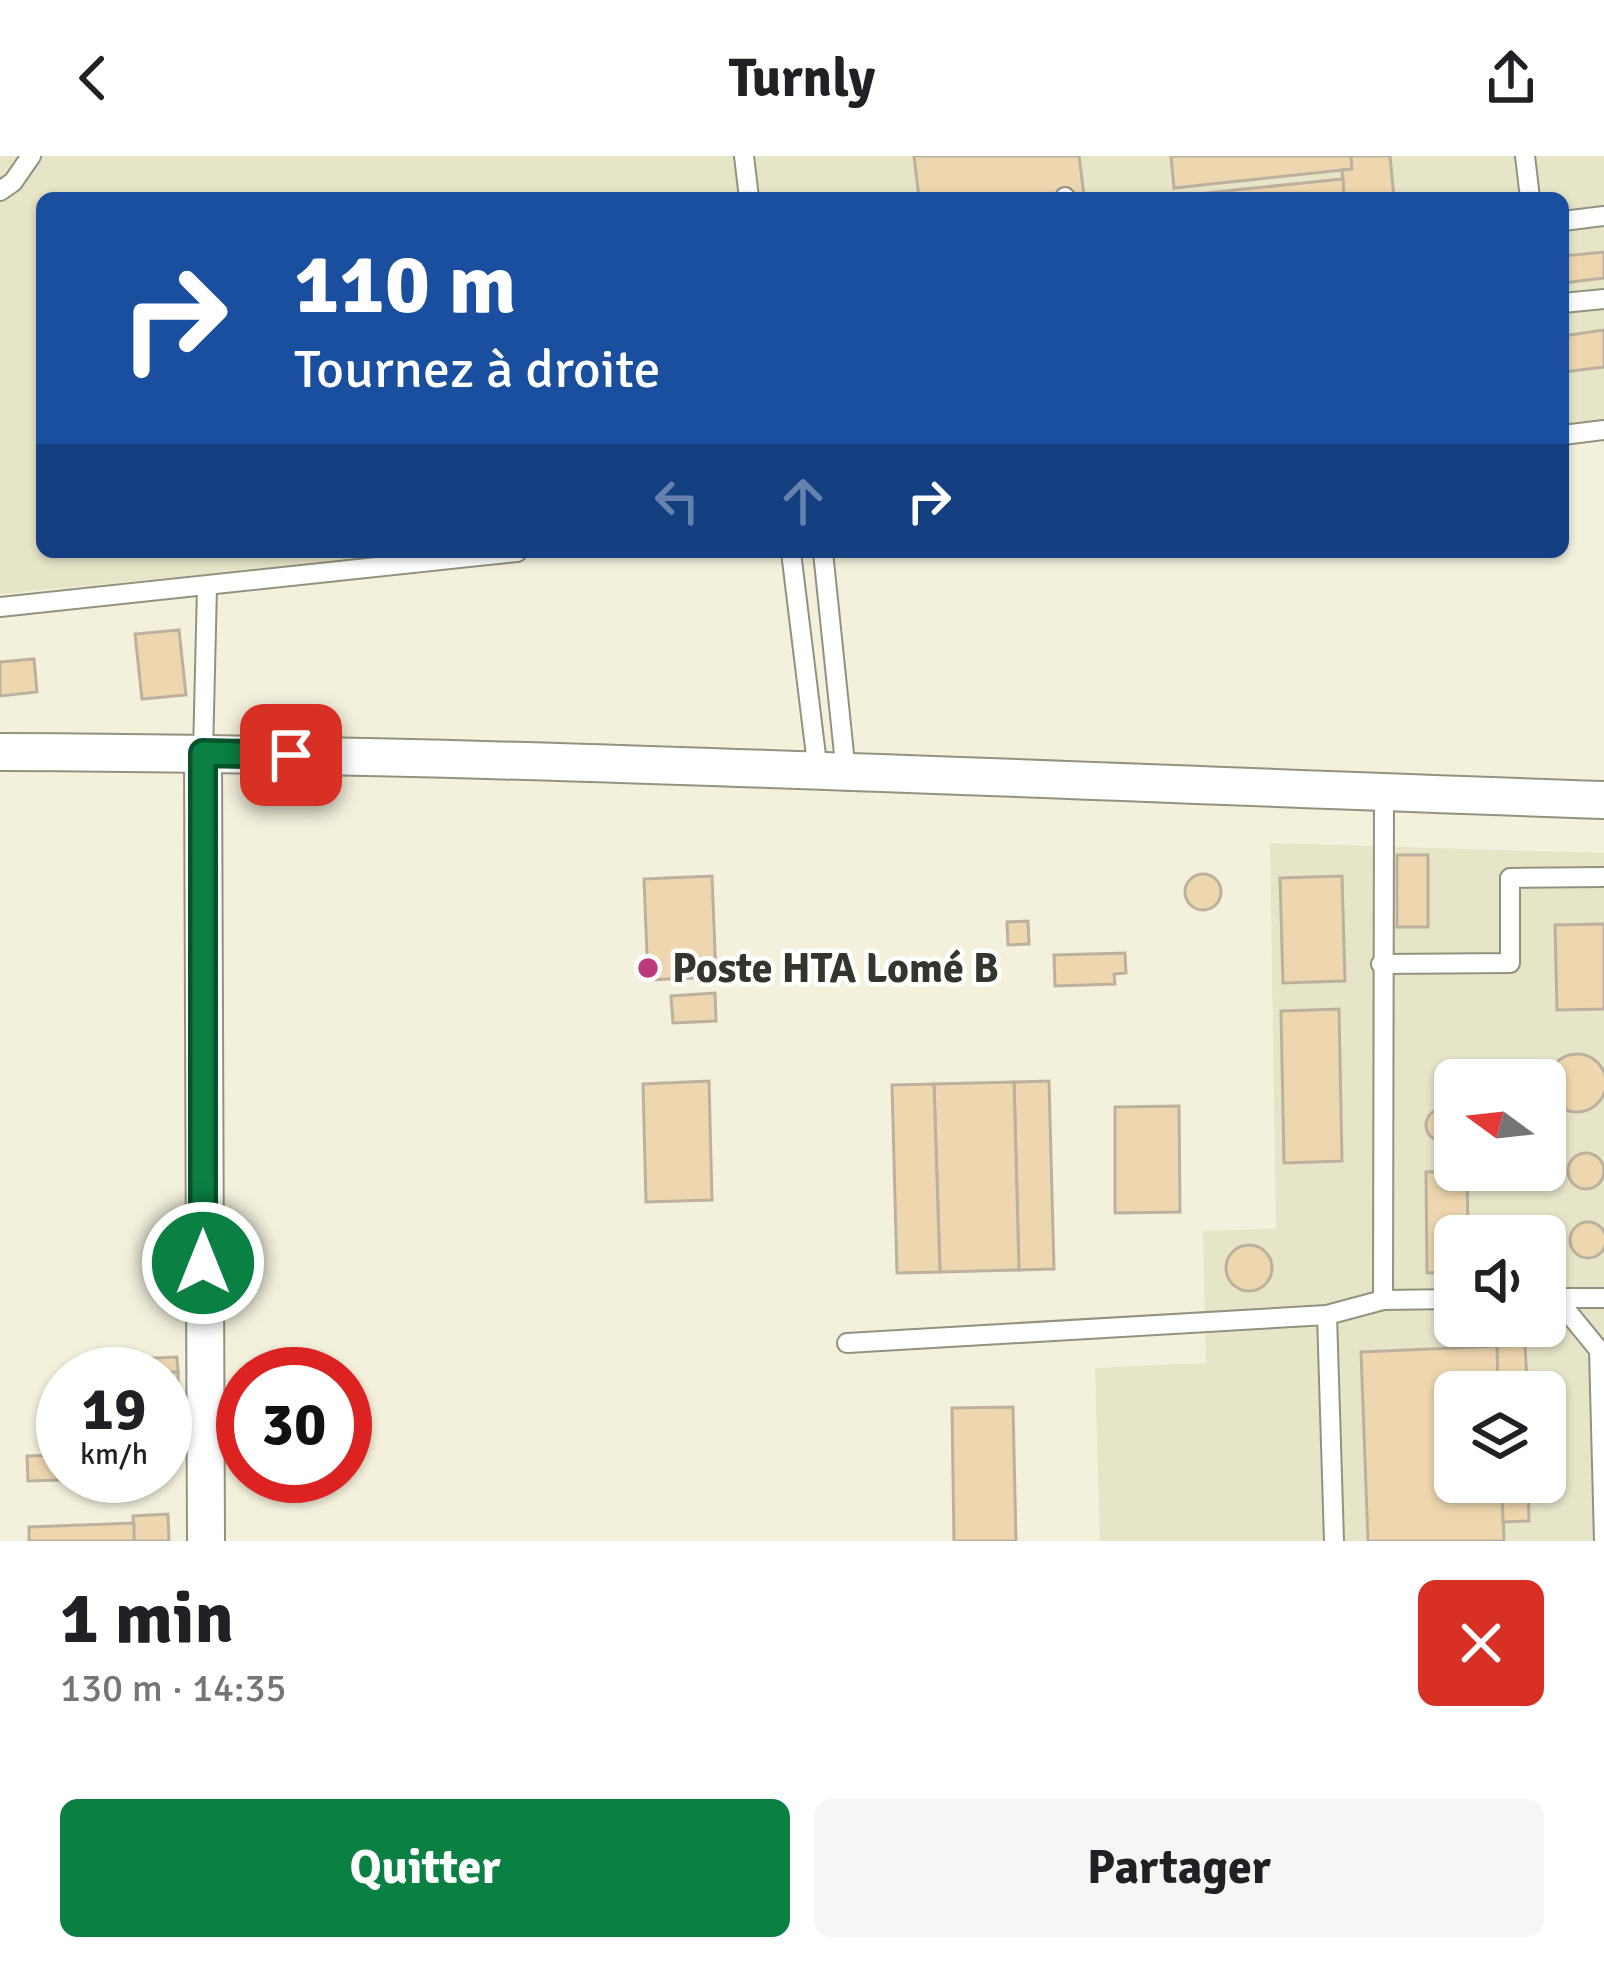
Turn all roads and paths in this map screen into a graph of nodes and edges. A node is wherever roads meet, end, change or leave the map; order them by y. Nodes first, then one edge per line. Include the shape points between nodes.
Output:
1 (31, 156) edge
2 (744, 156) edge
3 (1525, 156) edge
4 (0, 191) edge
5 (748, 192) edge
6 (1529, 192) edge
7 (1604, 216) edge
8 (1569, 219) edge
9 (1604, 299) edge
10 (1569, 302) edge
11 (1604, 430) edge
12 (1569, 434) edge
13 (464, 558) edge
14 (792, 558) edge
15 (823, 558) edge
16 (207, 587) junction
17 (0, 607) edge
18 (0, 752) edge
19 (203, 753) junction
20 (832, 772) junction
21 (1384, 792) junction
22 (1604, 800) edge
23 (1604, 877) edge
24 (1381, 964) junction
25 (1604, 1298) edge
26 (1434, 1299) edge
27 (1383, 1300) junction
28 (1328, 1315) junction
29 (848, 1343) dead end
30 (206, 1541) edge
31 (1334, 1541) edge
32 (1604, 1541) edge

1 - 4 lane
2 - 5 lane
3 - 6 lane
7 - 8 lane
9 - 10 lane
11 - 12 lane
13 - 16 lane
14 - 20 lane
15 - 20 lane
16 - 17 lane
16 - 19 lane
18 - 19 street
19 - 20 street
19 - 30 street
20 - 21 street
21 - 22 street
21 - 24 lane
23 - 24 lane via 1510,878 1510,963
24 - 27 lane
25 - 32 lane via 1545,1298 1599,1350
26 - 27 lane
27 - 28 lane
28 - 29 lane
28 - 31 lane

